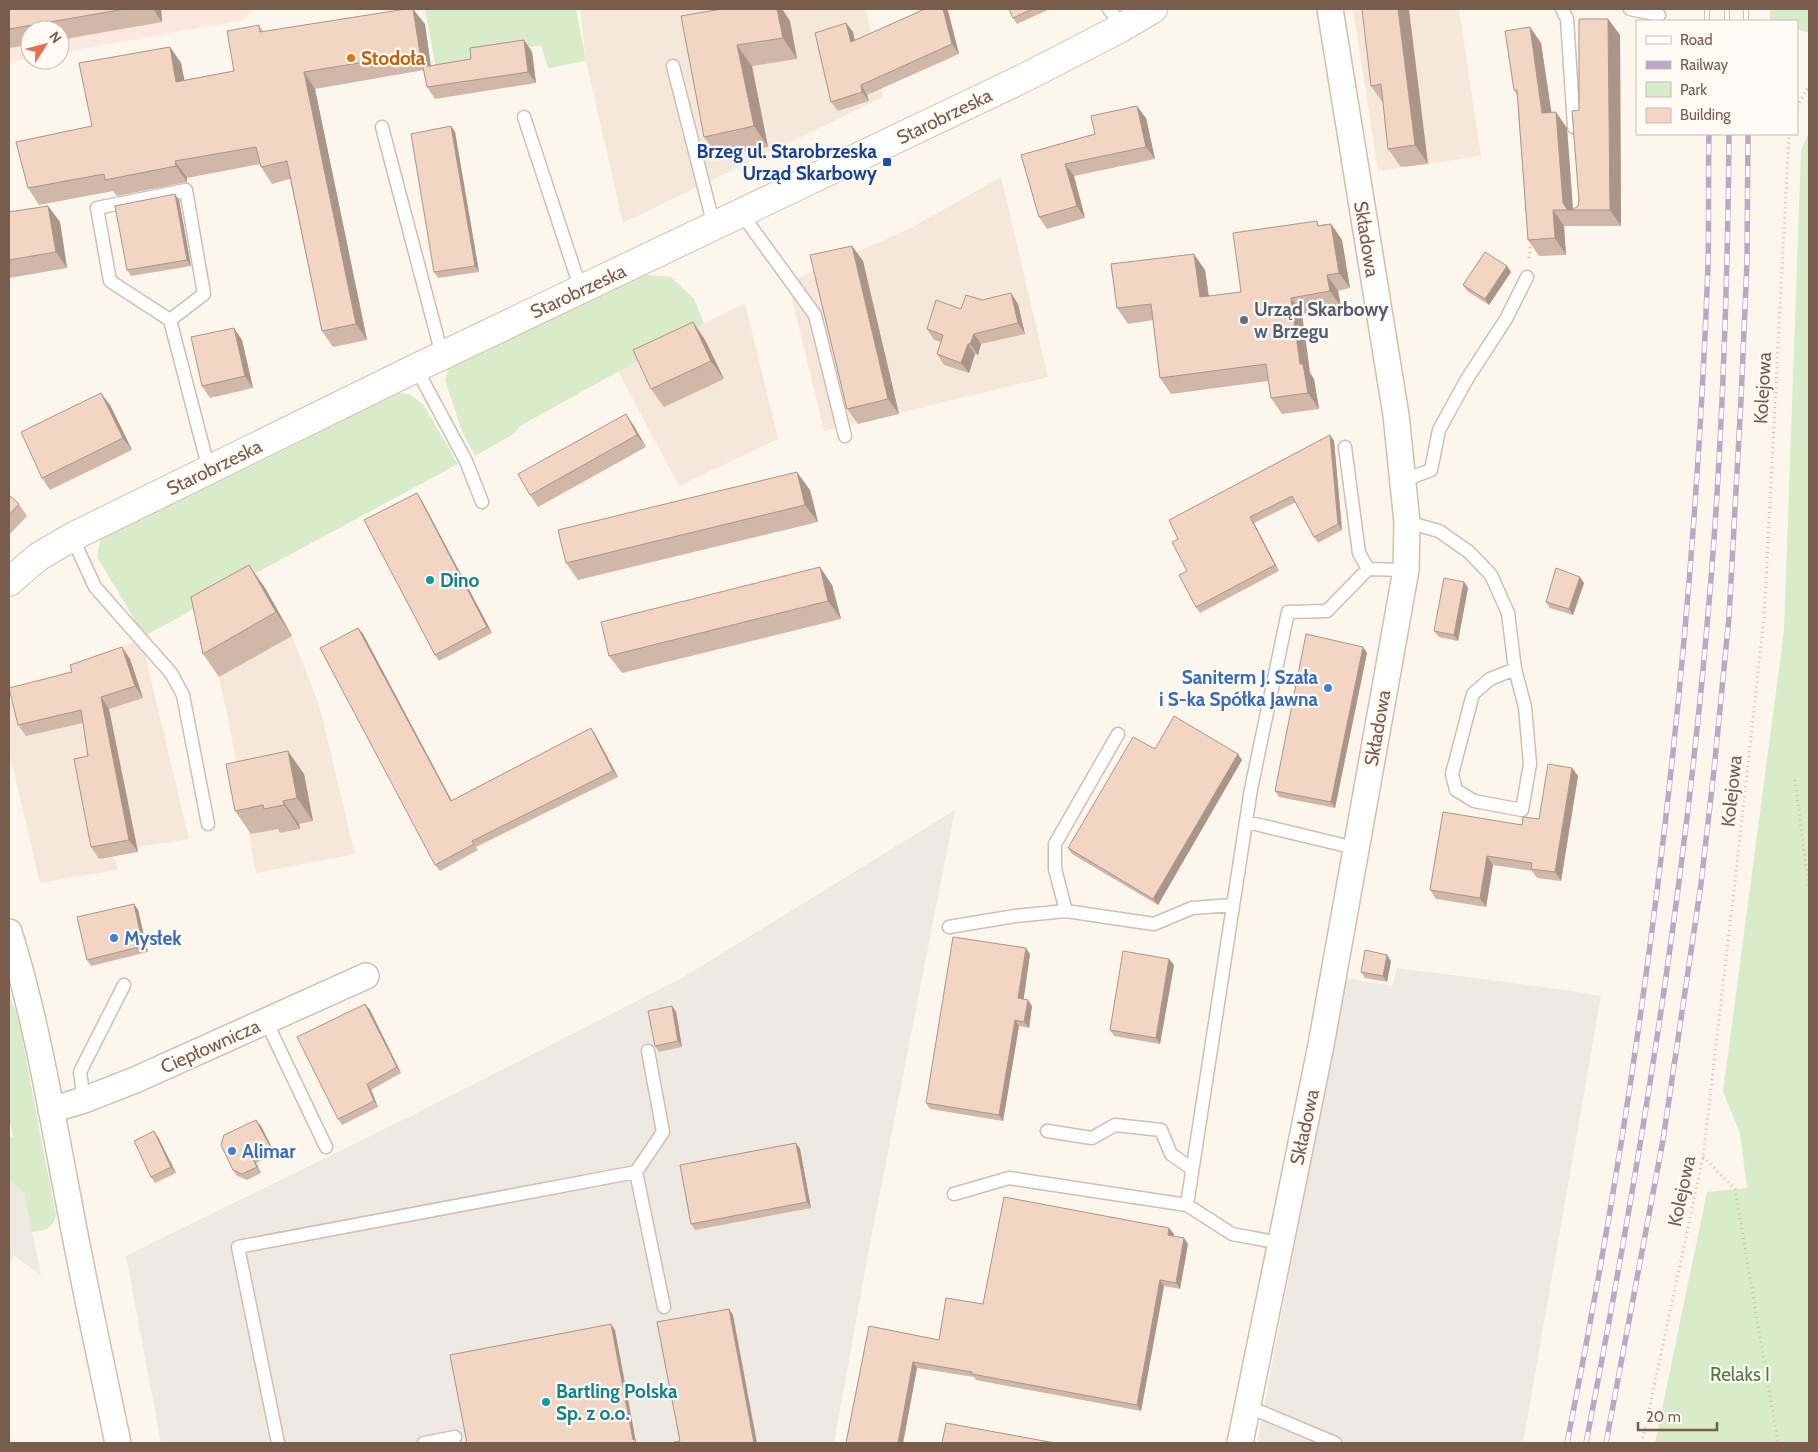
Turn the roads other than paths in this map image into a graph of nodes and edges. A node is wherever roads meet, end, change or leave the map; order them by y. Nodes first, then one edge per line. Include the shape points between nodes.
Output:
1 (1154, 9) edge
2 (1330, 9) edge
3 (1562, 9) edge
4 (1630, 9) edge
5 (1659, 15) dead end
6 (1116, 18) edge
7 (673, 66) dead end
8 (524, 117) dead end
9 (382, 127) dead end
10 (1576, 143) edge
11 (741, 213) junction
12 (714, 226) junction
13 (1528, 277) road end
14 (581, 290) junction
15 (170, 320) junction
16 (442, 355) junction
17 (416, 368) junction
18 (845, 436) dead end
19 (1344, 448) dead end
20 (209, 470) junction
21 (1404, 480) junction
22 (482, 502) dead end
23 (1407, 522) junction
24 (72, 537) junction
25 (1368, 570) junction
26 (1406, 570) junction
27 (9, 582) edge
28 (1515, 669) junction
29 (1118, 734) dead end
30 (1247, 822) junction
31 (208, 824) dead end
32 (1355, 848) junction
33 (1233, 905) junction
34 (1066, 911) junction
35 (949, 927) dead end
36 (9, 932) edge
37 (13, 963) edge
38 (366, 976) dead end
39 (124, 985) dead end
40 (266, 1021) junction
41 (648, 1051) dead end
42 (84, 1100) junction
43 (51, 1110) junction
44 (1046, 1131) dead end
45 (326, 1147) dead end
46 (1192, 1169) junction
47 (636, 1172) junction
48 (954, 1194) dead end
49 (1187, 1205) junction
50 (1280, 1243) junction
51 (664, 1307) dead end
52 (1247, 1406) junction
53 (455, 1436) dead end
54 (118, 1443) edge
55 (278, 1443) edge
56 (424, 1443) edge
57 (1240, 1443) edge
58 (1335, 1443) edge

1 - 6 street, Starobrzeska
2 - 21 street, Składowa
3 - 10 lane via 1567,19
4 - 5 lane
6 - 11 street, Starobrzeska via 1026,77
7 - 12 lane
8 - 14 lane
9 - 16 lane
11 - 12 street, Starobrzeska
11 - 18 lane via 815,315
12 - 14 street, Starobrzeska
13 - 21 lane via 1439,430 1431,470
14 - 16 street, Starobrzeska
15 - 15 lane via 110,281 96,208 186,190 204,294
15 - 20 lane
16 - 17 street, Starobrzeska
17 - 20 street, Starobrzeska
17 - 22 lane via 466,461
19 - 25 lane via 1359,553
20 - 24 street, Starobrzeska
21 - 23 street, Składowa
23 - 26 street, Składowa
23 - 28 lane via 1439,531 1469,552 1491,575 1508,613
24 - 27 street, Starobrzeska via 38,557
24 - 31 lane via 95,588 171,672 182,694
25 - 26 lane
25 - 30 lane via 1327,611 1288,612
26 - 32 street, Składowa
28 - 28 lane via 1490,679 1473,694 1452,774 1456,790 1474,801 1522,810 1530,764 1525,707
29 - 34 lane via 1055,844 1055,869
30 - 32 lane
30 - 33 lane
32 - 50 street, Składowa via 1321,1045
33 - 34 lane via 1192,908 1154,924
33 - 46 lane
34 - 35 lane
36 - 37 street
37 - 43 street via 36,1037
38 - 40 street, Ciepłownicza
39 - 42 lane via 80,1072
40 - 42 street, Ciepłownicza
40 - 45 lane
41 - 47 lane via 662,1132
42 - 43 street, Ciepłownicza
43 - 54 street
44 - 46 lane via 1092,1138 1115,1125 1161,1130 1171,1154
46 - 49 lane
47 - 51 lane
47 - 55 lane via 238,1247
48 - 49 lane via 1009,1178
49 - 50 lane via 1232,1234
50 - 52 street, Składowa
52 - 57 street, Składowa
52 - 58 lane
53 - 56 lane

